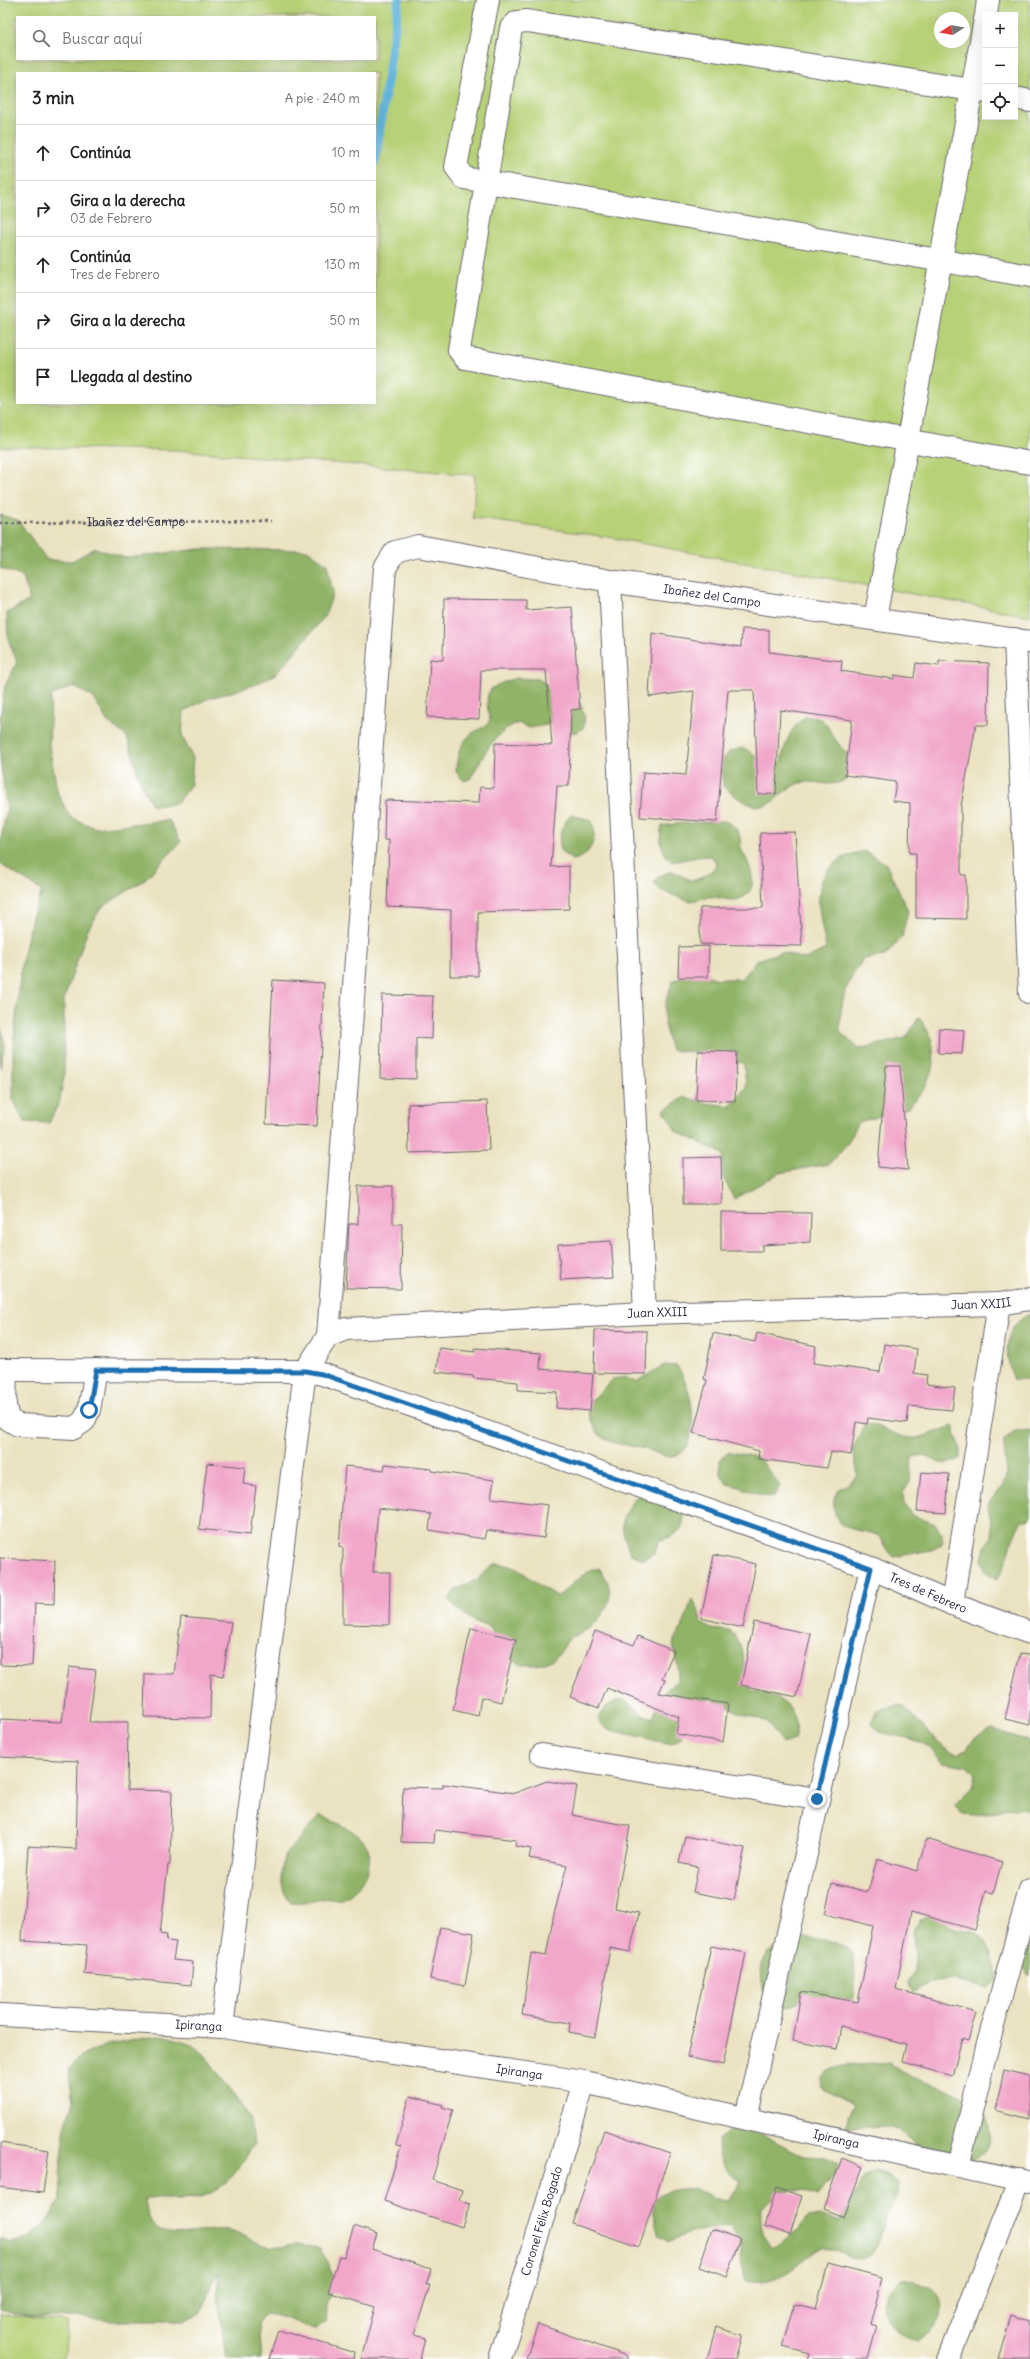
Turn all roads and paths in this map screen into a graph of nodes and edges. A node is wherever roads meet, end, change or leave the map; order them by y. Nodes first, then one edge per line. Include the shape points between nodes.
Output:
1 (488, 0) edge
2 (988, 0) edge
3 (986, 12) edge
4 (983, 48) edge
5 (979, 90) edge
6 (1018, 99) edge
7 (1030, 101) edge
8 (487, 181) junction
9 (941, 261) junction
10 (1030, 276) edge
11 (908, 441) junction
12 (1030, 463) edge
13 (271, 521) dead end
14 (0, 523) edge
15 (610, 581) junction
16 (875, 619) junction
17 (1023, 641) edge
18 (1030, 993) edge
19 (1030, 1299) edge
20 (999, 1304) junction
21 (645, 1313) junction
22 (328, 1336) junction
23 (3, 1370) edge
24 (96, 1370) junction
25 (305, 1371) junction
26 (871, 1568) junction
27 (952, 1604) junction
28 (1030, 1633) edge
29 (542, 1755) dead end
30 (817, 1799) junction
31 (1030, 1890) edge
32 (0, 2015) edge
33 (222, 2027) junction
34 (584, 2082) junction
35 (746, 2118) junction
36 (958, 2166) junction
37 (1025, 2182) edge
38 (500, 2359) edge
39 (948, 2359) edge

1 - 8 street via 456,167 464,178
2 - 3 street
4 - 5 street
5 - 8 street via 527,20 517,22 510,28
5 - 9 street
6 - 7 street
8 - 9 street
8 - 11 street via 459,350 465,358
9 - 10 street
9 - 11 street
11 - 12 street
11 - 16 street
13 - 14 path, Ibañez del Campo
15 - 16 street, Ibañez del Campo
15 - 21 street
15 - 22 street, Ibañez del Campo via 418,546 395,552 385,568
16 - 17 street, Ibañez del Campo
17 - 18 street
19 - 20 street, Juan XXIII
20 - 21 street, Juan XXIII
20 - 27 street
21 - 22 street, Juan XXIII via 346,1329
22 - 25 street
23 - 24 street, Tres de Febrero
23 - 24 street via 8,1419 18,1425 74,1428 84,1421 89,1410
24 - 25 street, Tres de Febrero
25 - 26 street, Tres de Febrero via 322,1374
25 - 33 street
26 - 27 street, Tres de Febrero
26 - 30 street
27 - 28 street, Tres de Febrero
29 - 30 street
30 - 35 street
31 - 36 street
32 - 33 street, Ipiranga
33 - 34 street, Ipiranga
34 - 35 street, Ipiranga
34 - 38 street, Coronel Félix Bogado
35 - 36 street, Ipiranga
36 - 37 street, Ipiranga
37 - 39 street

